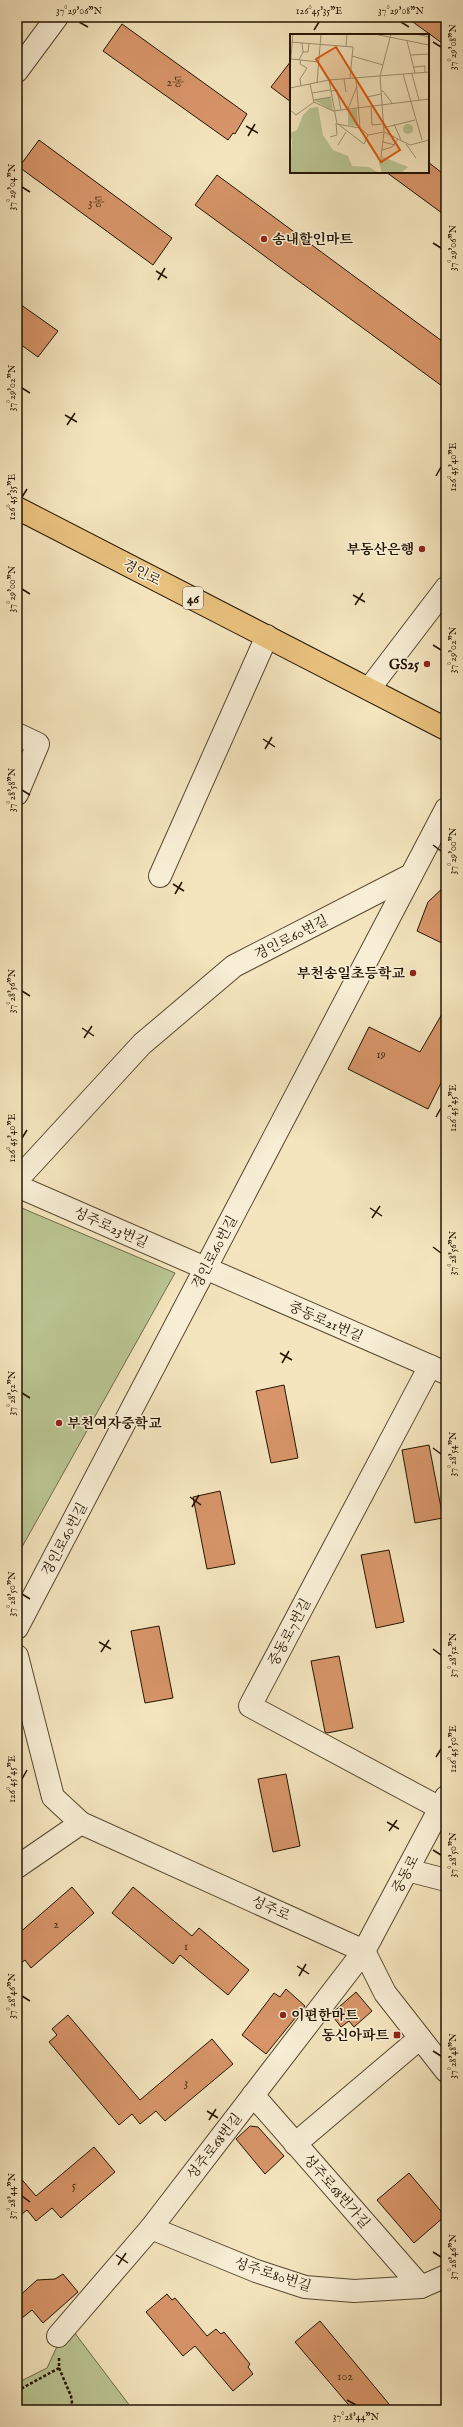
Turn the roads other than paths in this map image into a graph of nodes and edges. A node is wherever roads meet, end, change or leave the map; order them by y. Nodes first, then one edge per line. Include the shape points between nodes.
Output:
1 (57, 17) edge
2 (17, 71) edge
3 (17, 508) edge
4 (446, 588) edge
5 (267, 636) junction
6 (369, 689) junction
7 (446, 728) edge
8 (17, 734) edge
9 (17, 794) edge
10 (446, 809) edge
11 (411, 875) junction
12 (160, 876) dead end
13 (17, 1180) edge
14 (17, 1186) edge
15 (206, 1268) junction
16 (438, 1370) edge
17 (17, 1628) edge
18 (17, 1656) edge
19 (443, 1803) edge
20 (81, 1823) junction
21 (17, 1867) edge
22 (407, 1870) junction
23 (446, 1880) edge
24 (364, 1951) junction
25 (420, 2038) junction
26 (446, 2071) edge
27 (253, 2096) junction
28 (295, 2144) junction
29 (151, 2228) junction
30 (446, 2276) edge
31 (421, 2287) junction
32 (58, 2336) road end

1 - 2 street
3 - 5 main road, 경인로 / 46
4 - 6 street
5 - 6 main road, 경인로 / 46
5 - 12 street
6 - 7 main road, 경인로 / 46
8 - 9 street via 38,744
10 - 11 street, 경인로60번길
11 - 13 street, 경인로60번길 via 234,966 142,1044
11 - 15 street, 경인로60번길
14 - 15 street, 성주로23번길
15 - 16 street, 중동로21번길
15 - 17 street, 경인로60번길
16 - 19 street, 중동로7번길 via 250,1706
18 - 20 street, 성주로 via 53,1797
19 - 22 street, 중동로
20 - 21 street
20 - 24 street, 성주로
22 - 23 street
22 - 24 street, 중동로
24 - 25 street via 385,1993
24 - 27 street, 성주로68번길
25 - 26 street
25 - 28 street
27 - 28 street, 성주로68번가길
27 - 29 street, 성주로68번길
28 - 31 street, 성주로68번가길
29 - 31 street, 성주로80번길 via 256,2271 305,2287 354,2291
29 - 32 street, 성주로68번길
30 - 31 street, 성주로80번길

